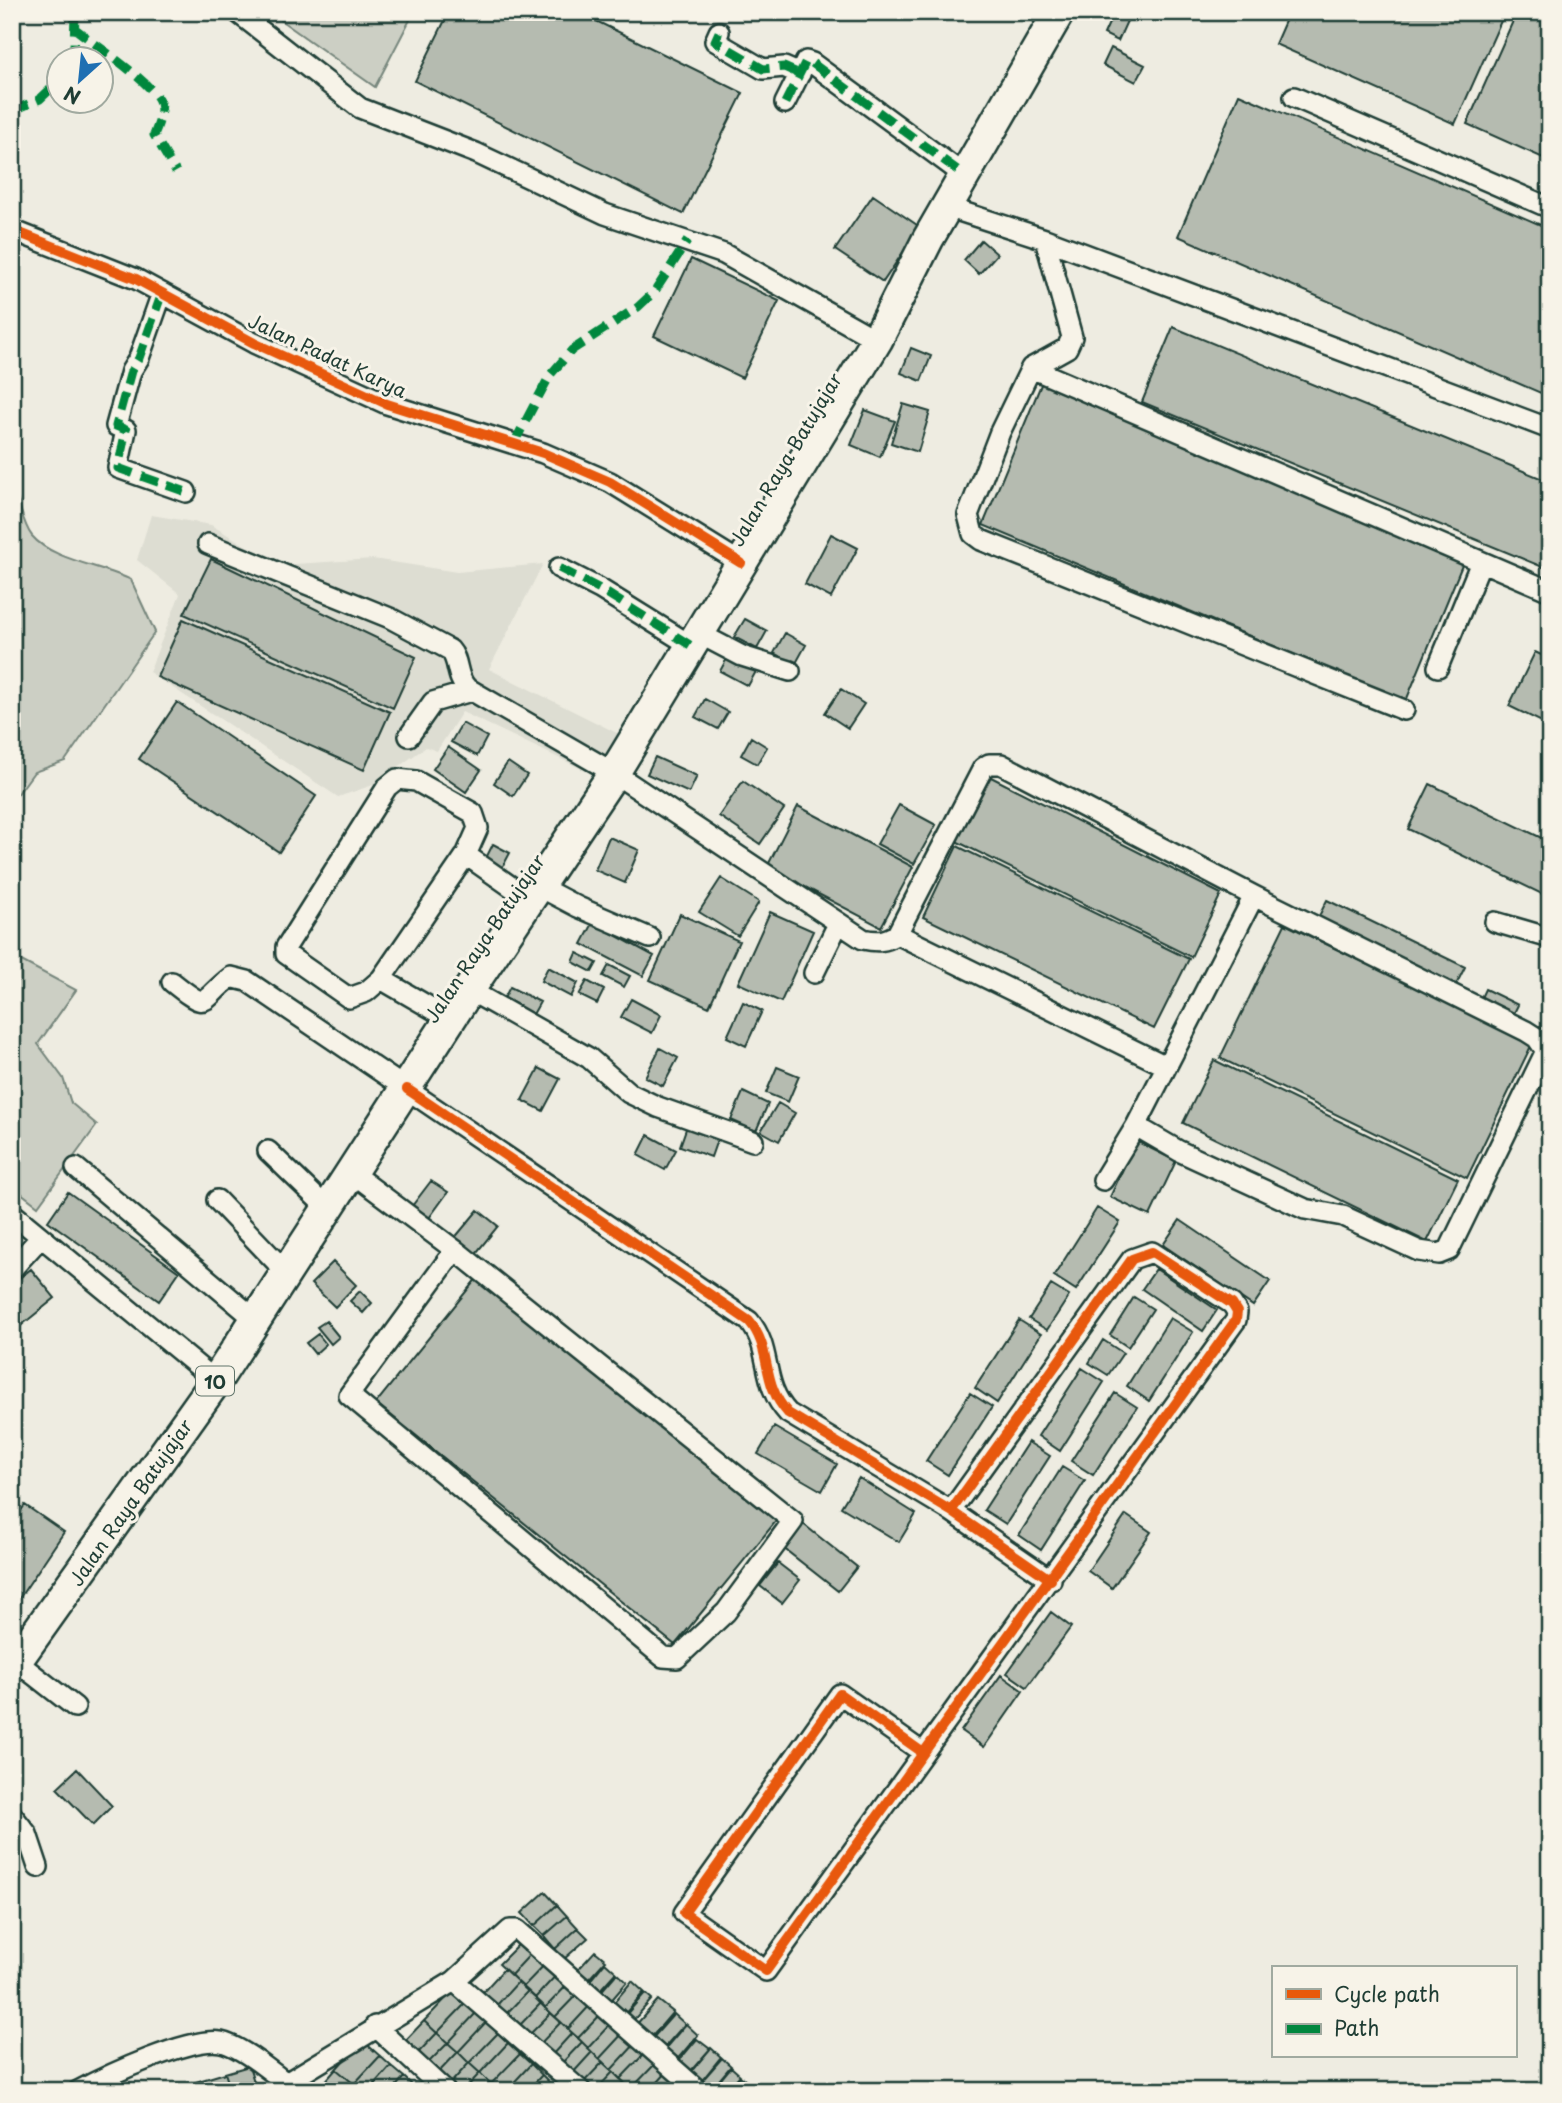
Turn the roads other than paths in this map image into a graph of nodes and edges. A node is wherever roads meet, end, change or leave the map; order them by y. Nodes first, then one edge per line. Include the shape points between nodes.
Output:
1 (237, 12) edge
2 (1059, 12) edge
3 (719, 32) dead end
4 (800, 74) junction
5 (1294, 97) dead end
6 (785, 103) dead end
7 (964, 175) junction
8 (947, 207) junction
9 (1550, 208) edge
10 (12, 230) edge
11 (1045, 239) junction
12 (162, 293) junction
13 (877, 340) junction
14 (1031, 369) junction
15 (1550, 429) edge
16 (186, 492) dead end
17 (208, 544) dead end
18 (1481, 562) junction
19 (741, 563) junction
20 (559, 568) dead end
21 (1550, 591) edge
22 (694, 639) junction
23 (1438, 667) dead end
24 (790, 671) dead end
25 (471, 691) junction
26 (1404, 710) dead end
27 (409, 736) dead end
28 (614, 773) junction
29 (466, 855) junction
30 (534, 893) junction
31 (1254, 896) junction
32 (1495, 922) dead end
33 (838, 924) junction
34 (897, 934) junction
35 (650, 938) dead end
36 (1550, 938) edge
37 (814, 973) dead end
38 (382, 979) junction
39 (172, 982) dead end
40 (468, 990) junction
41 (450, 1019) junction
42 (1166, 1066) junction
43 (407, 1089) junction
44 (1136, 1126) junction
45 (754, 1141) dead end
46 (268, 1151) dead end
47 (76, 1168) dead end
48 (352, 1172) junction
49 (1103, 1180) dead end
50 (216, 1200) dead end
51 (328, 1209) junction
52 (12, 1213) edge
53 (41, 1237) junction
54 (455, 1250) junction
55 (12, 1269) edge
56 (285, 1271) junction
57 (256, 1320) junction
58 (216, 1381) junction
59 (951, 1511) junction
60 (1051, 1580) junction
61 (14, 1664) edge
62 (75, 1707) dead end
63 (922, 1752) junction
64 (12, 1815) edge
65 (38, 1867) dead end
66 (454, 1981) junction
67 (375, 2026) junction
68 (290, 2087) edge
69 (78, 2091) edge
70 (445, 2091) edge
71 (581, 2091) edge
72 (699, 2091) edge

1 - 13 street via 360,107 476,153 605,214 723,254
2 - 7 highway, Jalan Raya Batujajar / 10
3 - 4 street via 715,41 763,69 784,67
4 - 6 street
4 - 7 street via 806,61 813,63
5 - 9 street
7 - 8 highway, Jalan Raya Batujajar / 10
8 - 11 street
8 - 13 highway, Jalan Raya Batujajar / 10
10 - 12 street, Jalan Padat Karya
11 - 14 street via 1072,337 1067,348
11 - 15 street
12 - 16 street via 131,371 116,426 126,430 118,468
12 - 19 street, Jalan Padat Karya via 254,343 387,404 543,453 610,482
13 - 19 highway, Jalan Raya Batujajar / 10
14 - 18 street
14 - 26 street via 970,508 968,524 973,534
17 - 25 street via 390,618 450,650 459,680
18 - 21 street
18 - 23 street
19 - 22 highway, Jalan Raya Batujajar / 10
20 - 22 street
22 - 24 street
22 - 28 highway, Jalan Raya Batujajar / 10
25 - 27 street via 433,702
25 - 28 street
28 - 30 highway, Jalan Raya Batujajar / 10
28 - 33 street
29 - 30 street
29 - 38 street
29 - 38 street via 478,828 473,813 416,781 397,779 387,787 286,947 286,954 348,998
30 - 35 street
30 - 40 highway, Jalan Raya Batujajar / 10
31 - 34 street via 995,763 983,768
31 - 42 street
31 - 44 street via 1526,1031 1543,1046 1545,1056 1448,1250 1439,1254 1419,1251 1343,1216 1308,1211
32 - 36 street
33 - 34 street via 876,942
33 - 37 street
34 - 42 street
38 - 41 street
39 - 43 street via 202,1001 231,977 247,981
40 - 41 highway, Jalan Raya Batujajar / 10
40 - 45 street via 592,1060 629,1093
41 - 43 highway, Jalan Raya Batujajar / 10
42 - 44 street
43 - 48 highway, Jalan Raya Batujajar / 10
43 - 59 street via 749,1321 761,1340 771,1390 788,1413
44 - 49 street
46 - 51 street
47 - 57 street
48 - 51 highway, Jalan Raya Batujajar / 10
48 - 54 street
50 - 56 street
51 - 56 highway, Jalan Raya Batujajar / 10
52 - 53 street
53 - 55 street
53 - 58 street
54 - 54 street via 793,1521 726,1612 677,1658 663,1657 349,1395
56 - 57 highway, Jalan Raya Batujajar / 10
57 - 58 highway, Jalan Raya Batujajar / 10
58 - 61 highway, Jalan Raya Batujajar / 10
59 - 60 street
59 - 60 street via 1132,1259 1152,1252 1232,1304 1236,1320
60 - 63 street
61 - 62 street
63 - 63 street via 840,1694 684,1913 766,1971
64 - 65 street via 27,1834
66 - 67 street
66 - 71 street
66 - 72 street via 510,1930 517,1930
67 - 68 street
67 - 70 street
68 - 69 street via 232,2046 212,2042 145,2060

